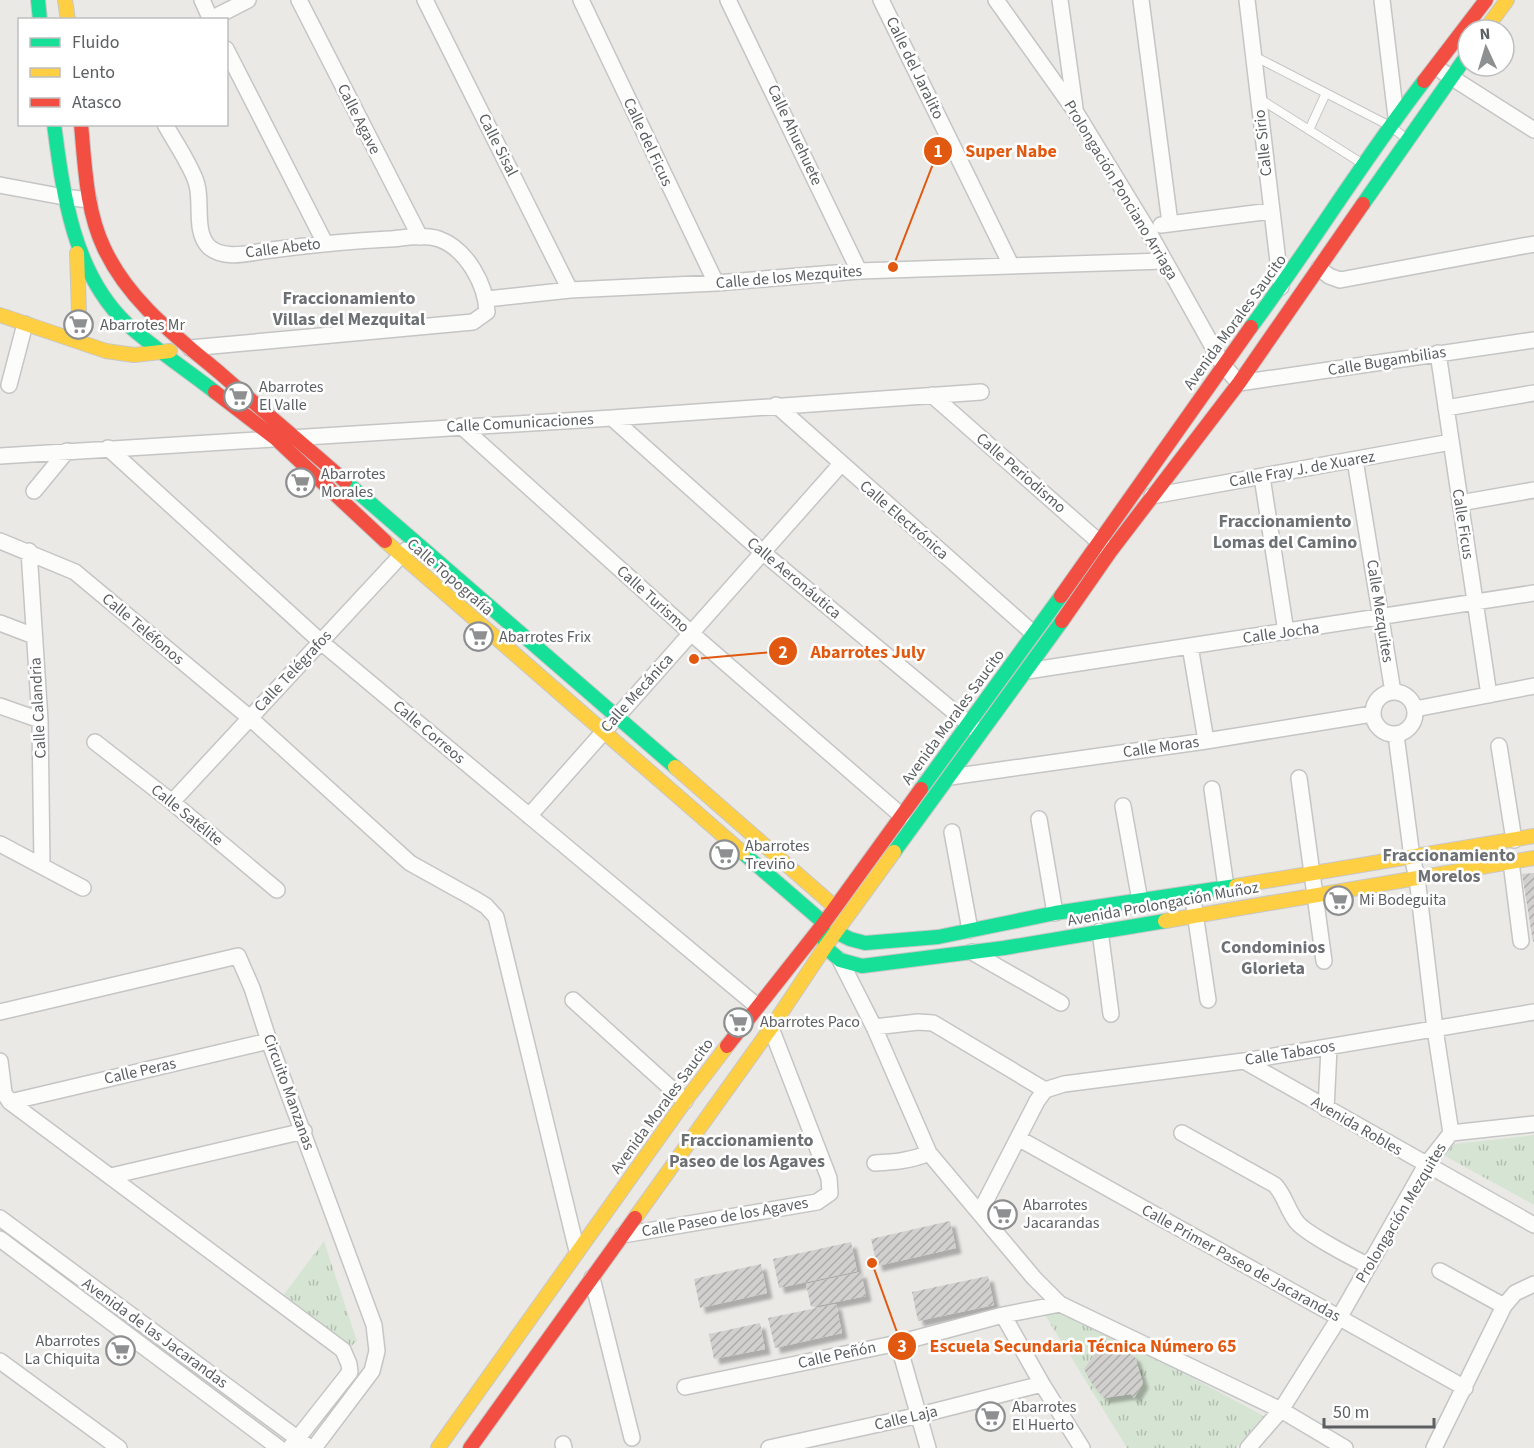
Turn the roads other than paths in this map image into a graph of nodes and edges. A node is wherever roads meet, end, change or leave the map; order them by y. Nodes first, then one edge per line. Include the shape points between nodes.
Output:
1 (38, 0) edge
2 (65, 0) edge
3 (202, 0) edge
4 (248, 0) edge
5 (299, 0) edge
6 (426, 0) edge
7 (581, 0) edge
8 (728, 0) edge
9 (881, 0) edge
10 (996, 0) edge
11 (1060, 0) edge
12 (1141, 0) edge
13 (1247, 0) edge
14 (1382, 0) edge
15 (1486, 0) edge
16 (1507, 0) edge
17 (40, 18) edge
18 (68, 18) edge
19 (210, 18) edge
20 (212, 18) edge
21 (1494, 18) edge
22 (228, 53) edge
23 (1253, 56) junction
24 (1436, 65) junction
25 (1456, 71) edge
26 (1451, 78) junction
27 (1326, 93) junction
28 (1258, 97) junction
29 (1075, 111) junction
30 (1393, 122) junction
31 (54, 126) edge
32 (81, 126) edge
33 (166, 126) edge
34 (1310, 130) junction
35 (1534, 130) edge
36 (1408, 140) junction
37 (1365, 165) junction
38 (1382, 177) junction
39 (0, 185) edge
40 (64, 197) junction
41 (89, 200) junction
42 (1271, 211) junction
43 (1170, 223) junction
44 (1147, 229) junction
45 (420, 237) junction
46 (77, 240) junction
47 (325, 243) junction
48 (1534, 244) edge
49 (1164, 261) junction
50 (1011, 265) junction
51 (1319, 268) junction
52 (859, 271) junction
53 (716, 283) junction
54 (1281, 287) junction
55 (570, 290) junction
56 (487, 299) junction
57 (0, 315) edge
58 (25, 324) junction
59 (1534, 340) edge
60 (80, 342) junction
61 (190, 348) junction
62 (162, 352) junction
63 (1438, 352) junction
64 (1223, 365) junction
65 (1239, 383) junction
66 (9, 385) dead end
67 (981, 392) dead end
68 (1534, 393) edge
69 (932, 395) junction
70 (776, 405) junction
71 (1446, 408) junction
72 (612, 418) junction
73 (461, 426) junction
74 (294, 437) junction
75 (275, 438) junction
76 (1451, 442) junction
77 (108, 448) junction
78 (67, 451) junction
79 (0, 456) edge
80 (1355, 460) junction
81 (841, 464) junction
82 (1262, 477) junction
83 (1534, 490) edge
84 (34, 491) dead end
85 (1152, 496) junction
86 (1460, 503) junction
87 (413, 540) junction
88 (0, 541) edge
89 (1105, 547) junction
90 (29, 551) junction
91 (761, 551) junction
92 (401, 556) junction
93 (1534, 593) edge
94 (1475, 603) junction
95 (1381, 617) junction
96 (0, 623) edge
97 (1286, 632) junction
98 (691, 633) junction
99 (1033, 633) junction
100 (34, 636) junction
101 (321, 642) junction
102 (1190, 646) junction
103 (1027, 671) junction
104 (1534, 686) edge
105 (1393, 692) junction
106 (1489, 695) junction
107 (0, 706) edge
108 (1415, 708) junction
109 (1372, 714) junction
110 (616, 716) junction
111 (250, 718) junction
112 (40, 720) junction
113 (968, 724) junction
114 (603, 732) junction
115 (980, 734) junction
116 (1396, 735) junction
117 (1206, 741) junction
118 (95, 742) dead end
119 (1499, 746) dead end
120 (950, 777) junction
121 (1299, 778) dead end
122 (1212, 789) dead end
123 (172, 802) junction
124 (1123, 806) dead end
125 (529, 816) junction
126 (902, 816) junction
127 (1039, 819) dead end
128 (952, 832) dead end
129 (1534, 836) edge
130 (1514, 840) junction
131 (0, 844) edge
132 (1412, 857) junction
133 (1534, 858) edge
134 (1511, 862) junction
135 (42, 865) junction
136 (1313, 874) junction
137 (1417, 878) junction
138 (1226, 887) junction
139 (83, 888) dead end
140 (277, 890) dead end
141 (1192, 892) junction
142 (1315, 895) junction
143 (1140, 901) junction
144 (835, 908) junction
145 (1055, 913) junction
146 (1196, 915) junction
147 (824, 923) junction
148 (1001, 923) junction
149 (970, 930) junction
150 (1100, 931) junction
151 (836, 932) junction
152 (1521, 941) dead end
153 (825, 947) junction
154 (1004, 948) junction
155 (972, 952) junction
156 (840, 960) junction
157 (1324, 961) dead end
158 (573, 1000) dead end
159 (1208, 1000) dead end
160 (1061, 1003) dead end
161 (757, 1006) junction
162 (0, 1012) edge
163 (1534, 1012) edge
164 (1111, 1014) dead end
165 (874, 1026) junction
166 (771, 1028) junction
167 (1435, 1029) junction
168 (269, 1041) junction
169 (1329, 1047) junction
170 (0, 1060) edge
171 (1244, 1060) junction
172 (1045, 1090) junction
173 (685, 1101) junction
174 (10, 1102) junction
175 (1326, 1109) junction
176 (1534, 1124) edge
177 (304, 1131) junction
178 (1182, 1133) dead end
179 (1450, 1133) junction
180 (1018, 1138) junction
181 (928, 1153) junction
182 (874, 1163) dead end
183 (1426, 1165) junction
184 (111, 1176) junction
185 (980, 1212) junction
186 (0, 1218) edge
187 (1534, 1225) edge
188 (622, 1235) junction
189 (0, 1239) edge
190 (578, 1251) junction
191 (64, 1265) junction
192 (1368, 1265) junction
193 (1440, 1271) dead end
194 (592, 1278) junction
195 (54, 1279) junction
196 (1534, 1284) edge
197 (1060, 1304) junction
198 (1504, 1306) junction
199 (1003, 1315) junction
200 (1339, 1318) junction
201 (898, 1343) junction
202 (178, 1350) junction
203 (0, 1361) edge
204 (169, 1365) junction
205 (1042, 1384) junction
206 (685, 1387) dead end
207 (1465, 1389) junction
208 (1281, 1410) junction
209 (920, 1415) junction
210 (457, 1420) junction
211 (632, 1438) dead end
212 (303, 1446) edge
213 (471, 1447) edge
214 (119, 1448) edge
215 (279, 1448) edge
216 (438, 1448) edge
217 (769, 1448) edge
218 (928, 1448) edge
219 (1082, 1448) edge
220 (1248, 1448) edge
221 (1345, 1448) edge
222 (1434, 1448) edge

1 - 17 street
2 - 18 street
3 - 19 street
4 - 20 street
5 - 45 street, Calle Agave
6 - 55 street, Calle Sisal
7 - 53 street, Calle del Ficus
8 - 52 street, Calle Ahuehuete
9 - 50 street, Calle del Jaralito
10 - 29 street, Prolongación Ponciano Arriaga
11 - 29 street
12 - 43 street
13 - 23 street, Calle Sirio
14 - 30 street
15 - 24 street, Avenida Morales Saucito
16 - 21 street
22 - 47 street
23 - 27 lane
23 - 28 street, Calle Sirio
24 - 26 street
24 - 30 street, Avenida Morales Saucito
25 - 26 street, Avenida Morales Saucito
26 - 35 street
26 - 36 street, Avenida Morales Saucito
27 - 30 lane
27 - 34 lane
28 - 34 lane
28 - 42 street, Calle Sirio
29 - 44 street, Prolongación Ponciano Arriaga
30 - 36 lane
30 - 37 street, Avenida Morales Saucito
31 - 40 street
32 - 41 street, Calle Topografía
33 - 47 street, Calle Abeto via 197,183 200,231 209,247 228,255
34 - 37 lane
36 - 38 street, Avenida Morales Saucito
37 - 38 lane
37 - 54 street, Avenida Morales Saucito
38 - 51 street, Avenida Morales Saucito
39 - 40 street
40 - 41 street
40 - 46 street
41 - 61 street, Calle Topografía via 100,239 130,291
42 - 43 street
42 - 54 street, Calle Sirio
43 - 44 street
44 - 49 street, Prolongación Ponciano Arriaga
45 - 47 street, Calle Abeto
45 - 56 street via 440,240 457,251 473,268
46 - 60 street
46 - 62 street, Calle Topografía via 105,299 127,324
48 - 51 street via 1340,280
49 - 50 street, Calle de los Mezquites
49 - 64 street, Prolongación Ponciano Arriaga
50 - 52 street, Calle de los Mezquites
51 - 65 street, Avenida Morales Saucito
52 - 53 street, Calle de los Mezquites
53 - 55 street, Calle de los Mezquites
54 - 64 street, Avenida Morales Saucito
55 - 56 street, Calle de los Mezquites
56 - 61 street via 487,312 473,322
57 - 58 street
58 - 60 street
58 - 66 street
59 - 63 street, Calle Bugambilias
60 - 62 street via 134,355
61 - 62 street
61 - 74 street, Calle Topografía
62 - 75 street, Calle Topografía
63 - 65 street, Calle Bugambilias
63 - 71 street, Calle Ficus
64 - 65 street, Prolongación Ponciano Arriaga
64 - 89 street, Avenida Morales Saucito
65 - 85 street, Avenida Morales Saucito
67 - 69 street, Calle Comunicaciones
68 - 71 street
69 - 70 street, Calle Comunicaciones
69 - 89 street, Calle Periodismo
70 - 72 street, Calle Comunicaciones
70 - 81 street, Calle Electrónica
71 - 76 street, Calle Ficus
72 - 73 street, Calle Comunicaciones
72 - 91 street, Calle Aeronáutica
73 - 74 street, Calle Comunicaciones
73 - 98 street, Calle Turismo
74 - 75 street, Calle Comunicaciones
74 - 87 street, Calle Topografía
75 - 77 street, Calle Comunicaciones
75 - 92 street, Calle Topografía
76 - 80 street, Calle Fray J. de Xuarez
76 - 86 street, Calle Ficus
77 - 78 street, Calle Comunicaciones
77 - 101 street, Calle Correos
78 - 79 street, Calle Comunicaciones
78 - 84 street
80 - 82 street, Calle Fray J. de Xuarez
80 - 95 street, Calle Mezquites
81 - 91 street, Calle Mecánica
81 - 99 street, Calle Electrónica
82 - 85 street, Calle Fray J. de Xuarez
82 - 97 street
83 - 86 street
85 - 89 street, Avenida Morales Saucito
86 - 94 street, Calle Ficus
87 - 92 street, Calle Telégrafos
87 - 110 street, Calle Topografía
88 - 90 street, Calle Teléfonos
89 - 99 street, Avenida Morales Saucito
89 - 103 street, Avenida Morales Saucito
90 - 100 street, Calle Calandria
90 - 111 street, Calle Teléfonos via 75,572
91 - 98 street, Calle Mecánica
91 - 113 street, Calle Aeronáutica
92 - 101 street, Calle Telégrafos
92 - 114 street, Calle Topografía
93 - 94 street, Calle Jocha
94 - 95 street, Calle Jocha
94 - 106 street, Calle Ficus
95 - 97 street, Calle Jocha
95 - 105 street, Calle Mezquites
96 - 100 street
97 - 102 street, Calle Jocha
98 - 110 street, Calle Mecánica
98 - 126 street, Calle Turismo
99 - 113 street, Avenida Morales Saucito
100 - 112 street, Calle Calandria
101 - 111 street, Calle Telégrafos
101 - 125 street, Calle Correos
102 - 103 street, Calle Jocha
102 - 117 street
103 - 115 street, Avenida Morales Saucito
104 - 106 street
105 - 108 street via 1407,696
105 - 109 street via 1376,702
106 - 108 street
107 - 112 street
108 - 116 street via 1413,723
109 - 116 street via 1382,732
109 - 117 street, Calle Moras
110 - 114 street, Calle Mecánica
110 - 144 street, Calle Topografía
111 - 123 street, Calle Telégrafos
111 - 190 street, Calle Teléfonos via 410,864 486,906 496,917
112 - 135 street, Calle Calandria
113 - 115 street, Calle Aeronáutica
113 - 126 street, Avenida Morales Saucito
114 - 125 street, Calle Mecánica
114 - 147 street, Calle Topografía
115 - 120 street, Avenida Morales Saucito
116 - 132 street
117 - 120 street, Calle Moras
118 - 123 street, Calle Satélite
119 - 130 street
120 - 151 street, Avenida Morales Saucito
121 - 136 street
122 - 138 street
123 - 140 street, Calle Satélite
124 - 143 street
125 - 161 street, Calle Correos
126 - 144 street, Avenida Morales Saucito
127 - 145 street
128 - 149 street
129 - 130 street, Avenida Prolongación Muñoz
130 - 132 street, Avenida Prolongación Muñoz
131 - 135 street
132 - 136 street, Avenida Prolongación Muñoz
132 - 137 street
133 - 134 street, Avenida Prolongación Muñoz
134 - 137 street, Avenida Prolongación Muñoz
134 - 152 street
135 - 139 street
136 - 138 street, Avenida Prolongación Muñoz
136 - 142 street
137 - 142 street, Avenida Prolongación Muñoz
137 - 167 street, Prolongación Mezquites
138 - 141 street, Avenida Prolongación Muñoz
141 - 143 street, Avenida Prolongación Muñoz
141 - 146 street
142 - 146 street, Avenida Prolongación Muñoz
142 - 157 street
143 - 145 street, Avenida Prolongación Muñoz
144 - 147 street, Avenida Morales Saucito
144 - 151 street
145 - 148 street, Avenida Prolongación Muñoz
146 - 150 street, Avenida Prolongación Muñoz
146 - 159 street
147 - 153 street
147 - 161 street, Avenida Morales Saucito
148 - 149 street, Avenida Prolongación Muñoz
148 - 154 street
149 - 151 street, Avenida Prolongación Muñoz via 938,937 865,943
150 - 154 street, Avenida Prolongación Muñoz
150 - 164 street
151 - 153 street, Avenida Morales Saucito
153 - 156 street
153 - 166 street, Avenida Morales Saucito
154 - 155 street, Avenida Prolongación Muñoz
155 - 156 street, Avenida Prolongación Muñoz via 862,966
155 - 160 street
156 - 165 street
158 - 173 street
161 - 173 street, Avenida Morales Saucito
162 - 168 street, Circuito Manzanas via 238,956
163 - 167 street, Calle Tabacos
165 - 172 street via 933,1023
165 - 181 street
166 - 188 street, Avenida Morales Saucito
166 - 188 street, Calle Paseo de los Agaves via 829,1178 830,1193 818,1202
167 - 169 street, Calle Tabacos
167 - 179 street, Prolongación Mezquites
168 - 174 street, Calle Peras
168 - 177 street, Circuito Manzanas
169 - 171 street, Calle Tabacos
169 - 175 street
170 - 174 street via 4,1093
171 - 172 street, Calle Tabacos via 1064,1084
171 - 175 street, Avenida Robles
172 - 180 street
173 - 190 street, Avenida Morales Saucito
174 - 184 street
175 - 183 street, Avenida Robles
176 - 179 street
177 - 184 street
177 - 212 street, Circuito Manzanas via 374,1325 376,1351 372,1371
178 - 192 street via 1275,1185 1297,1224
179 - 183 street, Prolongación Mezquites
180 - 185 street
180 - 200 street, Calle Primer Paseo de Jacarandas
181 - 182 street via 901,1162
181 - 185 street
183 - 187 street, Avenida Robles
183 - 192 street, Prolongación Mezquites
184 - 212 street via 343,1350 350,1371
185 - 197 street
186 - 191 street, Avenida de las Jacarandas
188 - 194 street, Avenida Morales Saucito
189 - 195 street, Avenida de las Jacarandas
190 - 210 street, Avenida Morales Saucito
191 - 195 street
191 - 202 street, Avenida de las Jacarandas
192 - 200 street, Prolongación Mezquites
193 - 198 street
194 - 211 street
194 - 213 street, Avenida Morales Saucito
195 - 204 street, Avenida de las Jacarandas
196 - 198 street via 1515,1293
197 - 199 street, Calle Peñón
197 - 208 street
198 - 207 street
199 - 201 street, Calle Peñón
199 - 205 street
200 - 207 street, Calle Primer Paseo de Jacarandas
200 - 208 street, Prolongación Mezquites
201 - 206 street, Calle Peñón
201 - 209 street
202 - 204 street
202 - 212 street, Avenida de las Jacarandas
203 - 214 street
204 - 215 street, Avenida de las Jacarandas
205 - 209 street, Calle Laja
205 - 219 street
207 - 222 street
208 - 220 street, Prolongación Mezquites
208 - 221 street
209 - 217 street, Calle Laja
209 - 218 street
210 - 213 street
210 - 216 street, Avenida Morales Saucito

